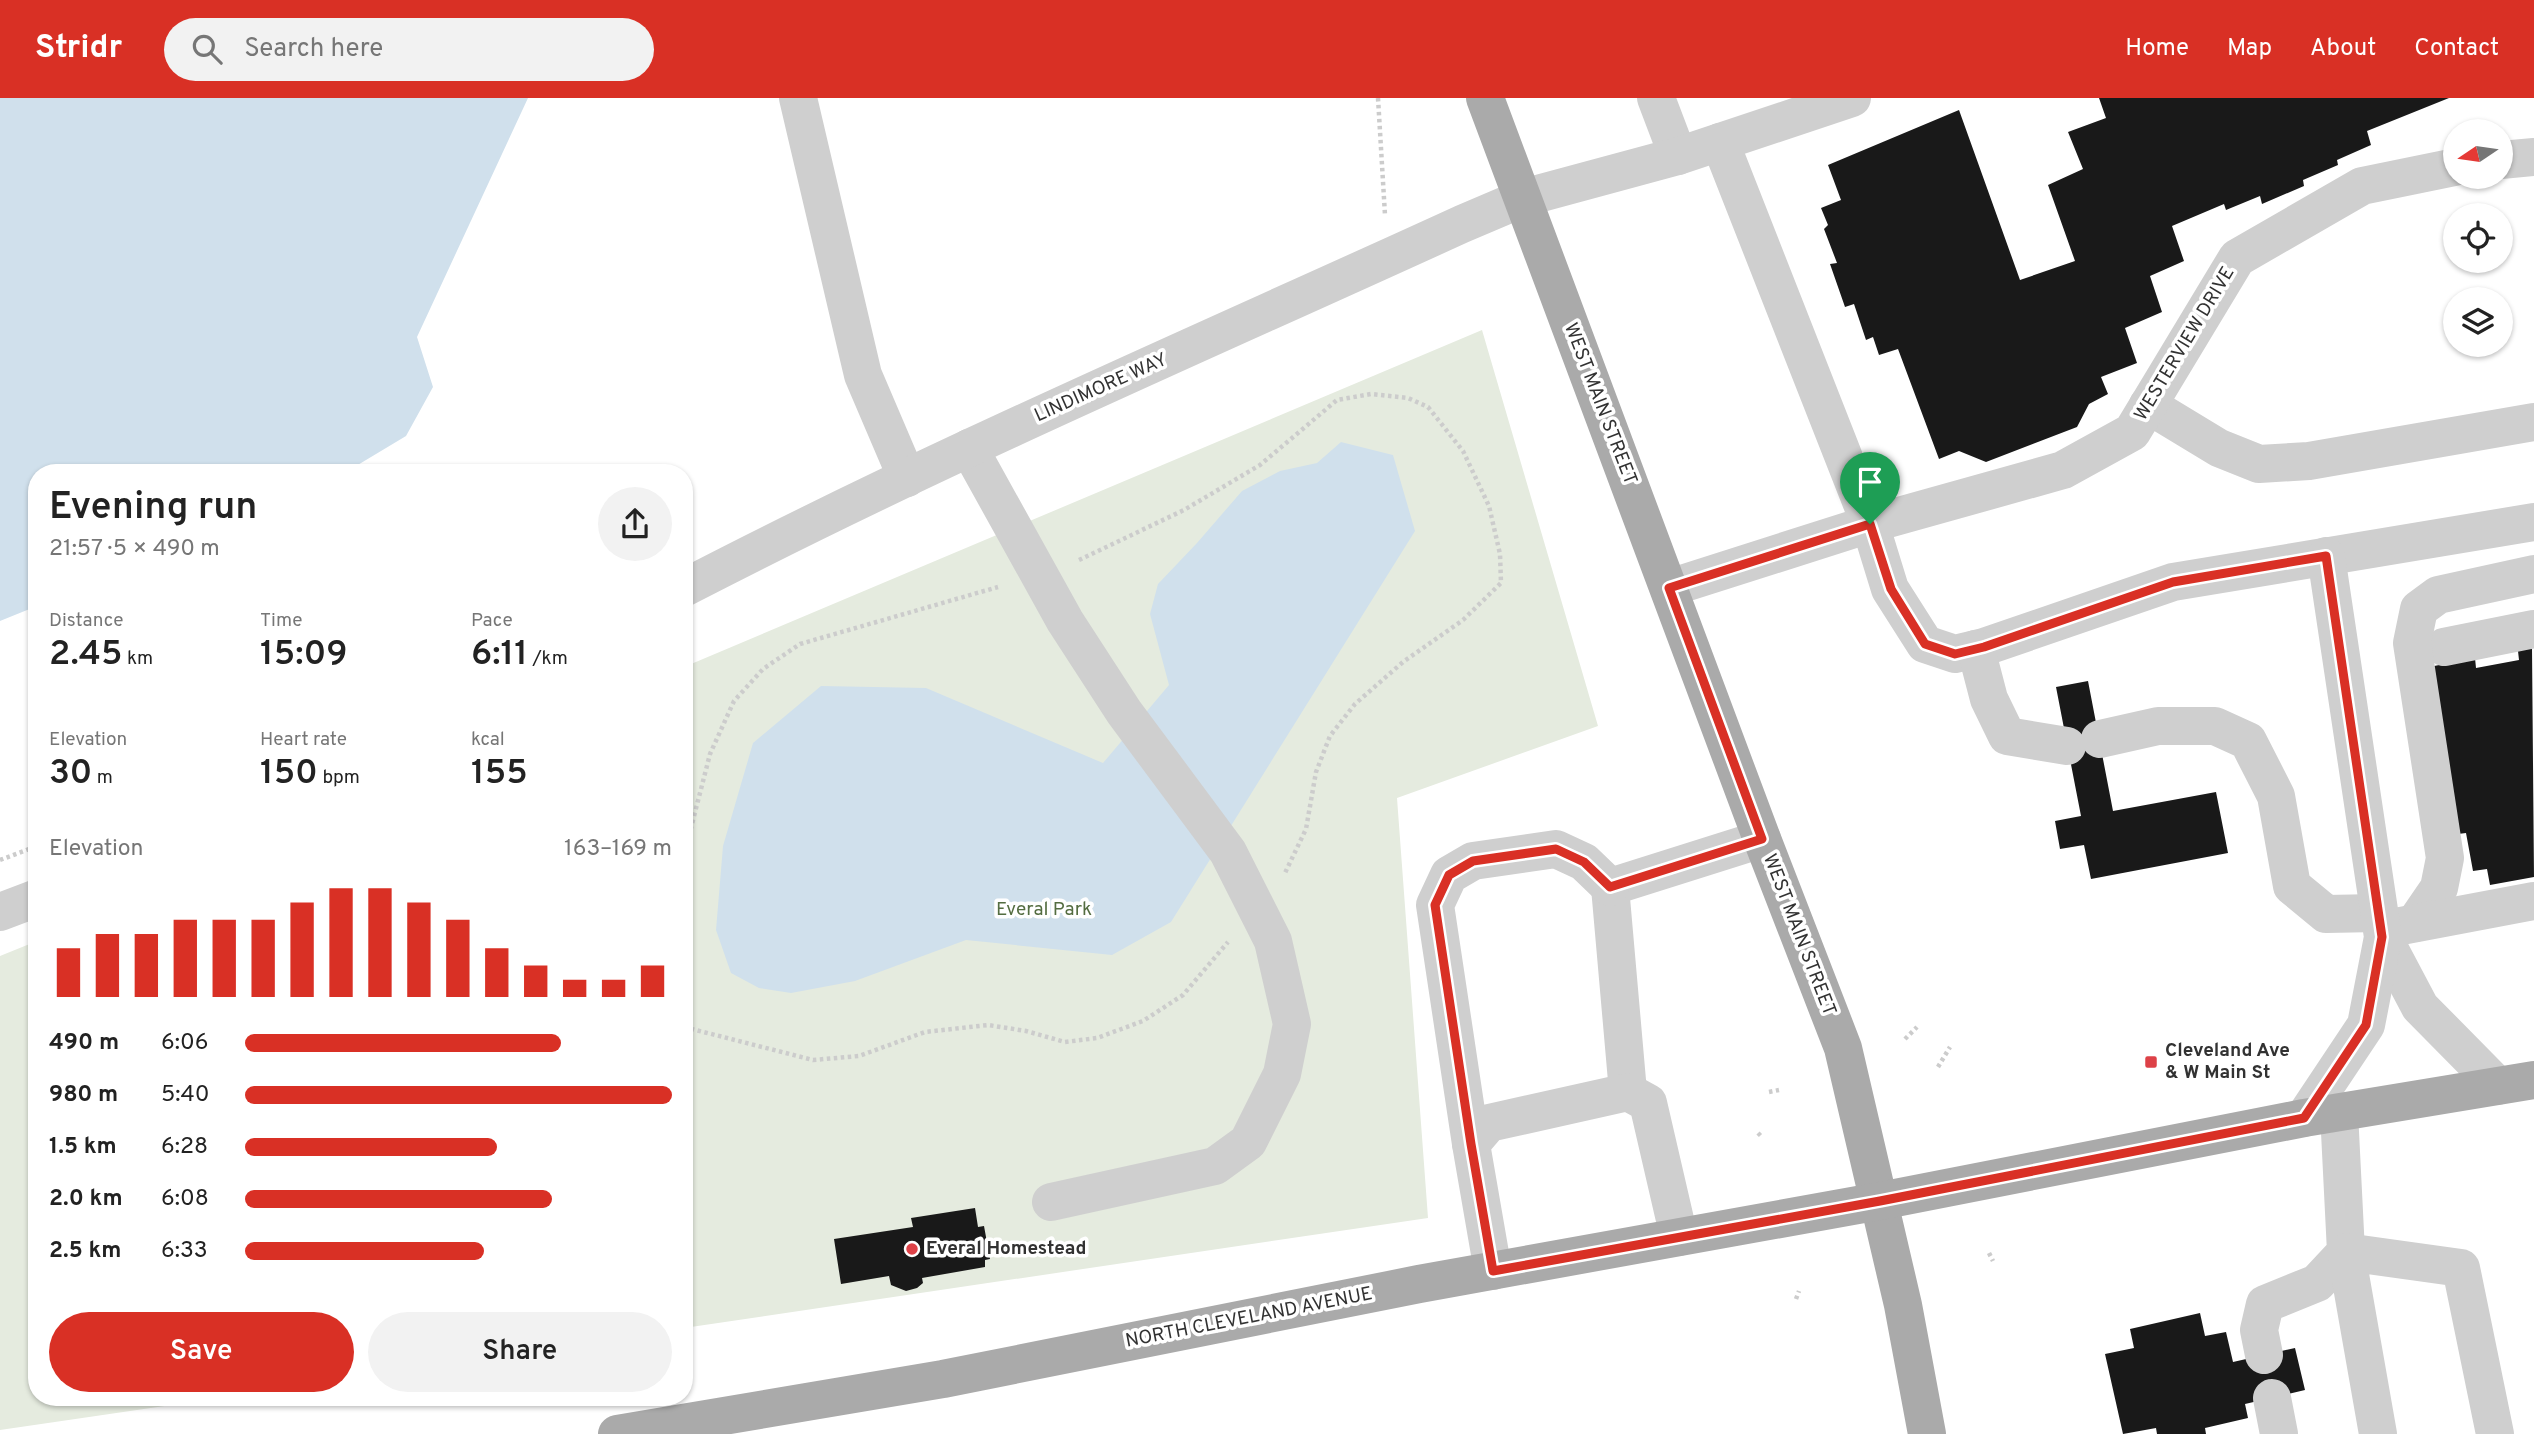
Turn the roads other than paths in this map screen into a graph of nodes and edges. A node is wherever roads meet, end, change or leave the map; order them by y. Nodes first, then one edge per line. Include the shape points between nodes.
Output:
1 (798, 98) edge
2 (1485, 98) edge
3 (1656, 98) edge
4 (1852, 98) edge
5 (1720, 142) junction
6 (1678, 156) junction
7 (2534, 157) edge
8 (2513, 159) edge
9 (2443, 169) edge
10 (1523, 198) junction
11 (2148, 405) junction
12 (2534, 422) edge
13 (970, 448) junction
14 (907, 478) junction
15 (2534, 522) edge
16 (1870, 524) junction
17 (2326, 556) junction
18 (2534, 574) edge
19 (693, 583) edge
20 (1669, 588) junction
21 (2534, 629) edge
22 (2444, 647) dead end
23 (1976, 649) junction
24 (1762, 839) junction
25 (1610, 887) junction
26 (28, 901) edge
27 (2534, 901) edge
28 (0, 912) edge
29 (2389, 926) junction
30 (2516, 1083) edge
31 (1628, 1092) junction
32 (2322, 1115) junction
33 (1471, 1144) junction
34 (1880, 1201) junction
35 (1051, 1202) dead end
36 (1679, 1237) junction
37 (2346, 1252) junction
38 (1493, 1271) junction
39 (2264, 1355) dead end
40 (617, 1434) edge
41 (1927, 1434) edge
42 (2378, 1434) edge
43 (2495, 1434) edge

1 - 14 street via 863,375
2 - 10 main road, WEST MAIN STREET
3 - 6 street
4 - 5 street, LINDIMORE WAY
5 - 6 street, LINDIMORE WAY
5 - 16 street
6 - 10 street, LINDIMORE WAY
7 - 8 street
9 - 11 street, WESTERVIEW DRIVE via 2362,186 2237,258
10 - 13 street, LINDIMORE WAY
10 - 20 main road, WEST MAIN STREET
11 - 12 street via 2219,448 2259,464 2309,461
11 - 16 street, WESTERVIEW DRIVE via 2132,432 2063,470
13 - 14 street, LINDIMORE WAY
13 - 35 street via 1065,621 1124,712 1228,852 1273,941 1292,1024 1283,1074 1248,1142 1215,1166
14 - 19 street, LINDIMORE WAY
15 - 17 street
16 - 20 street, WESTERVIEW DRIVE
16 - 23 street via 1891,589 1925,644 1955,654
17 - 23 street via 2173,582
17 - 29 street
18 - 29 street via 2438,595 2419,609 2412,643 2445,858 2439,888
20 - 24 main road, WEST MAIN STREET
21 - 22 street
23 - 29 street via 1989,699 2007,736 2084,742 2158,726 2215,726 2248,741 2276,796 2292,886 2326,914
24 - 25 street
24 - 34 main road, WEST MAIN STREET via 1843,1048
25 - 31 street
25 - 33 street via 1584,862 1556,849 1473,861 1449,875 1435,905
26 - 28 street
27 - 29 street
29 - 30 street via 2420,1007
29 - 32 street via 2366,1025
30 - 32 main road, NORTH CLEVELAND AVENUE
31 - 33 street via 1489,1123
31 - 36 street via 1648,1103
32 - 34 main road, NORTH CLEVELAND AVENUE
32 - 37 street
33 - 38 street
34 - 36 main road, NORTH CLEVELAND AVENUE
34 - 41 main road, WEST MAIN STREET
36 - 38 main road, NORTH CLEVELAND AVENUE
37 - 39 street via 2317,1283 2265,1304 2259,1330
37 - 42 street
37 - 43 street via 2461,1268
38 - 40 main road, NORTH CLEVELAND AVENUE via 943,1379

